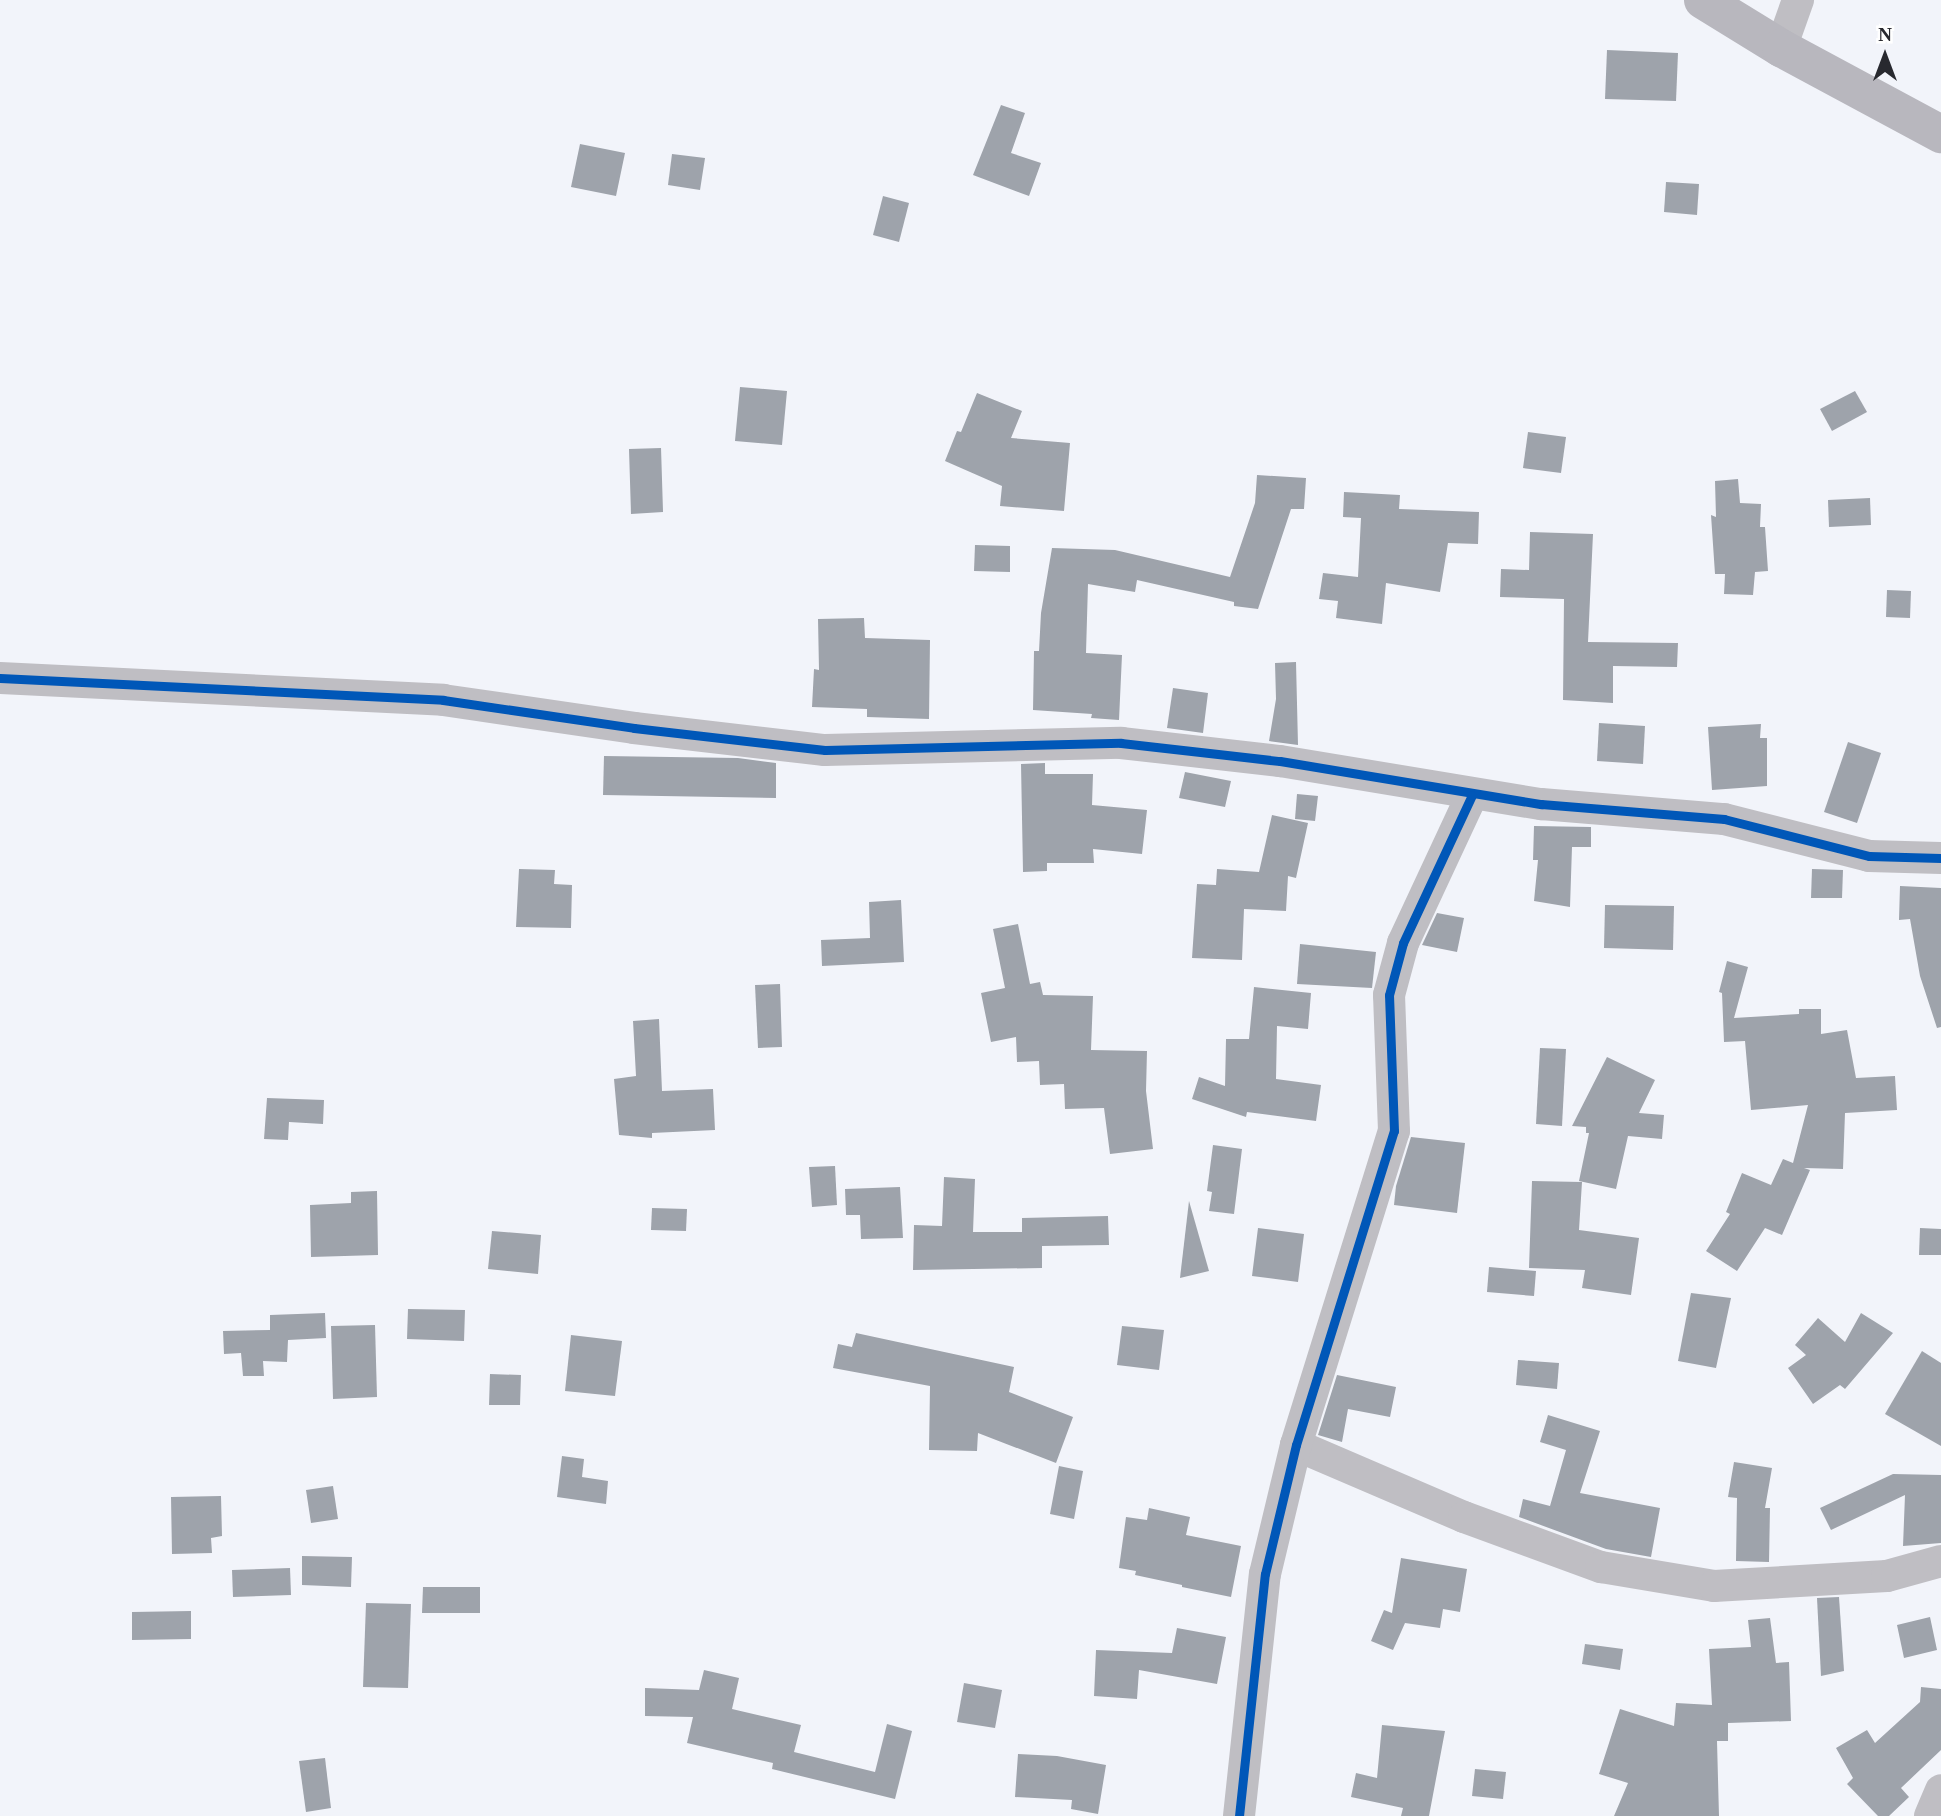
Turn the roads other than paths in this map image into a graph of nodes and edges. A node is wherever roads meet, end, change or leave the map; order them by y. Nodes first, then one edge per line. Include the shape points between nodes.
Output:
1 (1798, 0) edge
2 (1705, 1) edge
3 (1781, 48) junction
4 (1941, 134) edge
5 (0, 678) edge
6 (1472, 795) junction
7 (1941, 858) edge
8 (1296, 1445) junction
9 (1941, 1561) edge
10 (1941, 1790) edge
11 (1239, 1816) edge
12 (1930, 1816) edge

1 - 3 street
2 - 3 main road
3 - 4 main road
5 - 6 street via 443,700 825,750 1121,743 1395,778
6 - 7 street via 1724,819 1869,856
6 - 8 street via 1400,956 1389,995 1394,1131
8 - 9 street via 1464,1517 1601,1566 1714,1586 1887,1576
8 - 11 street via 1265,1574
10 - 12 street

